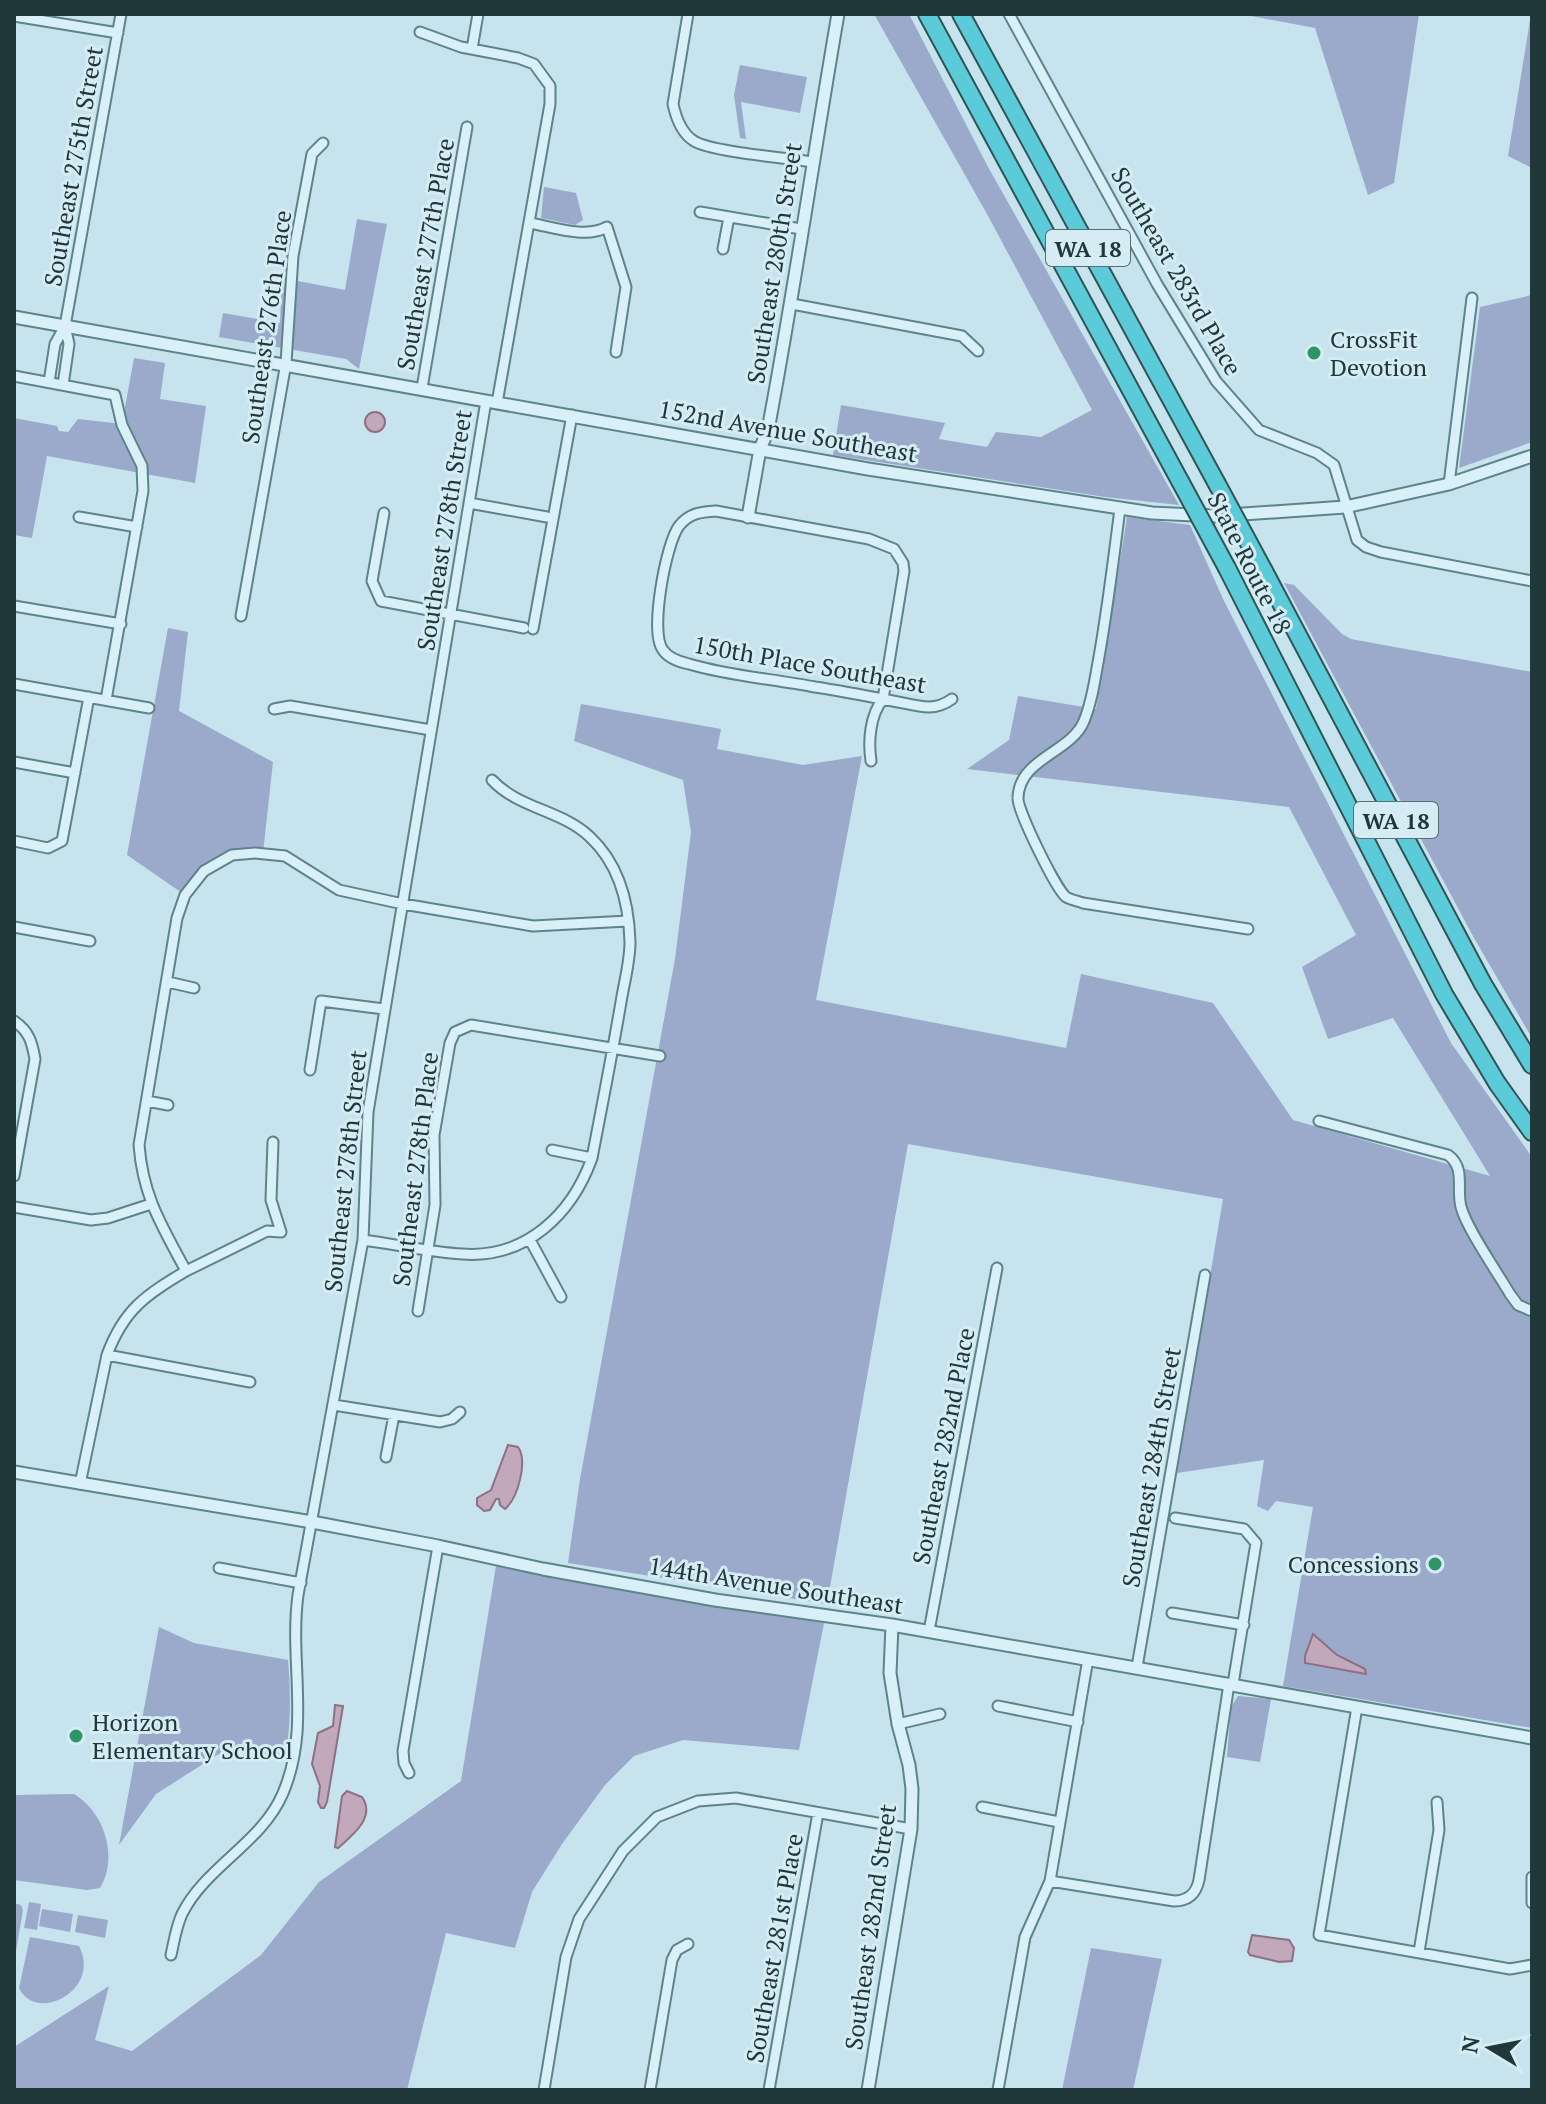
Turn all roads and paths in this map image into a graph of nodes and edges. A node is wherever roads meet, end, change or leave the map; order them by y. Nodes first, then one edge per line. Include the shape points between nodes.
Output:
1 (121, 14) edge
2 (478, 14) edge
3 (688, 14) edge
4 (838, 14) edge
5 (927, 14) edge
6 (961, 14) edge
7 (1009, 14) edge
8 (14, 16) edge
9 (420, 32) dead end
10 (118, 33) junction
11 (472, 49) junction
12 (467, 127) dead end
13 (323, 143) dead end
14 (812, 162) junction
15 (700, 212) dead end
16 (729, 217) junction
17 (530, 223) junction
18 (801, 229) junction
19 (723, 249) dead end
20 (1472, 298) dead end
21 (792, 304) junction
22 (14, 317) edge
23 (65, 326) junction
24 (978, 351) dead end
25 (616, 352) dead end
26 (286, 363) junction
27 (14, 376) edge
28 (49, 382) junction
29 (63, 385) junction
30 (422, 388) junction
31 (492, 402) junction
32 (572, 415) junction
33 (760, 449) junction
34 (1532, 456) edge
35 (1449, 484) junction
36 (469, 503) junction
37 (1345, 507) junction
38 (1120, 509) junction
39 (384, 513) dead end
40 (79, 517) dead end
41 (547, 517) dead end
42 (748, 517) junction
43 (137, 527) junction
44 (1532, 581) edge
45 (14, 606) edge
46 (241, 616) dead end
47 (450, 616) junction
48 (121, 624) junction
49 (14, 684) edge
50 (89, 697) junction
51 (883, 699) junction
52 (952, 699) dead end
53 (106, 700) junction
54 (149, 708) dead end
55 (274, 709) dead end
56 (431, 730) junction
57 (871, 761) dead end
58 (14, 762) edge
59 (75, 773) junction
60 (492, 780) dead end
61 (14, 841) edge
62 (403, 904) junction
63 (628, 921) junction
64 (14, 927) edge
65 (1248, 929) dead end
66 (90, 941) dead end
67 (168, 982) junction
68 (194, 988) dead end
69 (384, 1009) junction
70 (14, 1021) edge
71 (613, 1049) junction
72 (660, 1056) dead end
73 (1532, 1065) edge
74 (310, 1070) dead end
75 (147, 1101) junction
76 (168, 1105) dead end
77 (1319, 1121) dead end
78 (1532, 1132) edge
79 (273, 1142) dead end
80 (552, 1150) dead end
81 (592, 1158) junction
82 (14, 1176) edge
83 (151, 1204) junction
84 (14, 1207) edge
85 (363, 1240) junction
86 (530, 1240) junction
87 (429, 1249) junction
88 (997, 1268) dead end
89 (186, 1271) junction
90 (1205, 1275) dead end
91 (561, 1297) dead end
92 (418, 1311) dead end
93 (1532, 1311) edge
94 (107, 1355) junction
95 (250, 1382) dead end
96 (334, 1405) junction
97 (460, 1412) dead end
98 (394, 1415) junction
99 (386, 1457) dead end
100 (14, 1472) edge
101 (80, 1484) junction
102 (1175, 1518) dead end
103 (312, 1522) junction
104 (438, 1546) junction
105 (219, 1568) dead end
106 (301, 1583) junction
107 (1172, 1613) dead end
108 (892, 1625) junction
109 (1244, 1625) junction
110 (929, 1631) junction
111 (1088, 1659) junction
112 (1137, 1667) junction
113 (1231, 1684) junction
114 (998, 1706) dead end
115 (1357, 1707) junction
116 (940, 1714) dead end
117 (1078, 1722) junction
118 (898, 1724) junction
119 (1532, 1738) edge
120 (409, 1773) dead end
121 (1437, 1802) dead end
122 (982, 1807) dead end
123 (818, 1813) junction
124 (1059, 1822) junction
125 (911, 1829) junction
126 (1532, 1877) edge
127 (1050, 1881) junction
128 (1532, 1903) edge
129 (688, 1944) dead end
130 (1419, 1952) junction
131 (171, 1955) dead end
132 (1532, 1965) edge
133 (544, 2090) edge
134 (650, 2090) edge
135 (769, 2090) edge
136 (868, 2090) edge
137 (998, 2090) edge

1 - 10 street, Southeast 275th Street
2 - 11 street
3 - 14 street via 673,104 686,134 704,146
4 - 14 street, Southeast 280th Street
5 - 78 highway, State Route 18 / WA 18, bridge via 1227,568 1444,994
6 - 73 highway, State Route 18 / WA 18, bridge via 1483,984
7 - 37 street, Southeast 283rd Place via 1216,381 1259,430 1334,465
8 - 10 street
9 - 11 street
10 - 23 street, Southeast 275th Street
11 - 17 street, Southeast 278th Street via 534,64 550,86
12 - 30 street, Southeast 277th Place
13 - 26 street, Southeast 276th Place via 312,154 293,256
14 - 18 street, Southeast 280th Street
15 - 16 street
16 - 18 street
16 - 19 street
17 - 25 street via 588,232 607,227 626,287
17 - 31 street, Southeast 278th Street
18 - 21 street, Southeast 280th Street
20 - 35 street
21 - 24 street via 962,336
21 - 33 street, Southeast 280th Street via 769,428
22 - 23 street, 152nd Avenue Southeast
23 - 26 street, 152nd Avenue Southeast
23 - 28 street, Southeast 275th Street via 55,344
23 - 29 street, Southeast 275th Street via 69,344
26 - 30 street, 152nd Avenue Southeast
26 - 46 street, Southeast 276th Place
27 - 28 street
28 - 29 street
29 - 43 street via 115,395 122,425 142,466
30 - 31 street, 152nd Avenue Southeast
31 - 32 street, 152nd Avenue Southeast
31 - 36 street, Southeast 278th Street
32 - 33 street, 152nd Avenue Southeast
32 - 47 street via 529,628
33 - 38 street, 152nd Avenue Southeast
33 - 42 street, Southeast 280th Street
34 - 35 street, 152nd Avenue Southeast
35 - 37 street, 152nd Avenue Southeast
36 - 41 street
36 - 47 street, Southeast 278th Street
37 - 38 street, 152nd Avenue Southeast via 1215,516
37 - 44 street via 1357,540 1372,550
38 - 65 street via 1103,640 1083,725 1036,763 1018,798 1055,884 1067,898
39 - 47 street via 372,581 377,595 390,605
40 - 43 street
42 - 51 street via 869,539 888,545 899,556 903,588
42 - 51 street, 150th Place Southeast via 697,512 678,527 670,543 657,623 663,651 692,665
43 - 48 street
45 - 48 street
47 - 56 street, Southeast 278th Street
48 - 53 street
49 - 50 street
50 - 53 street
50 - 59 street
51 - 52 street, 150th Place Southeast via 932,707
51 - 57 street via 875,708
53 - 54 street
55 - 56 street via 290,706
56 - 62 street, Southeast 278th Street
58 - 59 street
59 - 61 street via 58,845
60 - 63 street via 519,802 587,833 606,852
62 - 63 street via 533,926
62 - 67 street via 339,890 285,856 232,855 204,871 185,895
62 - 69 street, Southeast 278th Street
63 - 71 street via 630,945
64 - 66 street
67 - 68 street
67 - 75 street
69 - 74 street via 321,1001
69 - 85 street, Southeast 278th Street via 365,1141
70 - 82 street via 25,1029 35,1059
71 - 72 street
71 - 81 street
71 - 87 street, Southeast 278th Place via 471,1025 455,1032 434,1135 435,1205
75 - 76 street
75 - 83 street via 139,1145 141,1175
77 - 93 street via 1455,1160 1462,1209 1510,1294
79 - 89 street via 271,1200 281,1232 267,1231
80 - 81 street
81 - 86 street via 560,1216
83 - 84 street via 91,1220
83 - 89 street
85 - 87 street
85 - 96 street, Southeast 278th Street
86 - 87 street via 488,1253
86 - 91 street
87 - 92 street, Southeast 278th Place
88 - 110 street, Southeast 282nd Place
89 - 94 street via 145,1296 123,1322
90 - 112 street, Southeast 284th Street
94 - 95 street
94 - 101 street
96 - 98 street
96 - 103 street, Southeast 278th Street
97 - 98 street via 440,1422
98 - 99 street
100 - 101 street, 144th Avenue Southeast
101 - 103 street, 144th Avenue Southeast
102 - 109 street via 1244,1529 1253,1536 1257,1549
103 - 104 street, 144th Avenue Southeast
103 - 106 street, Southeast 278th Street
104 - 108 street, 144th Avenue Southeast via 701,1598
104 - 120 street via 403,1751
105 - 106 street
106 - 131 street, Southeast 278th Street via 294,1627 300,1715 283,1793 258,1830 195,1894 178,1924
107 - 109 street
108 - 110 street, 144th Avenue Southeast
108 - 118 street, Southeast 282nd Street via 890,1673
109 - 113 street
110 - 111 street, 144th Avenue Southeast
111 - 112 street, 144th Avenue Southeast
111 - 117 street
112 - 113 street, 144th Avenue Southeast
113 - 115 street, 144th Avenue Southeast
113 - 127 street via 1198,1885 1187,1899
114 - 117 street
115 - 119 street, 144th Avenue Southeast
115 - 130 street via 1319,1935
116 - 118 street
117 - 124 street
118 - 125 street, Southeast 282nd Street via 912,1789
121 - 130 street via 1439,1830
122 - 124 street
123 - 125 street
123 - 133 street via 736,1798 698,1801 657,1817 623,1851 579,1919 566,1957
123 - 135 street, Southeast 281st Place
124 - 127 street
125 - 136 street, Southeast 282nd Street
126 - 128 street
127 - 137 street via 1025,1937
129 - 134 street via 672,1960
130 - 132 street via 1510,1969

